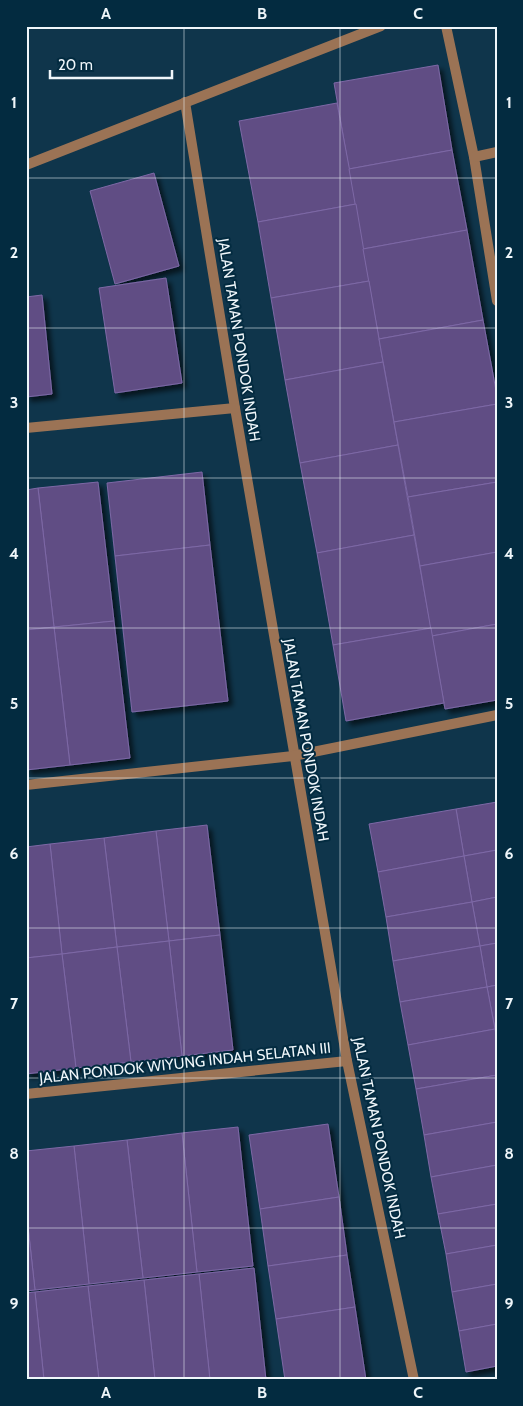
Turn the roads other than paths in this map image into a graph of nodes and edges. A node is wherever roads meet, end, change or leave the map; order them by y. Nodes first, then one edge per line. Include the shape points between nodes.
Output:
1 (381, 26) edge
2 (446, 26) edge
3 (185, 102) junction
4 (497, 152) edge
5 (474, 158) junction
6 (26, 165) edge
7 (497, 301) edge
8 (235, 408) junction
9 (26, 428) edge
10 (497, 715) edge
11 (294, 756) junction
12 (26, 786) edge
13 (347, 1061) junction
14 (26, 1094) edge
15 (414, 1380) edge

1 - 3 street
2 - 5 street
3 - 6 street
3 - 8 street, JALAN TAMAN PONDOK INDAH
4 - 5 street
5 - 7 street
8 - 9 street
8 - 11 street, JALAN TAMAN PONDOK INDAH
10 - 11 street
11 - 12 street
11 - 13 street, JALAN TAMAN PONDOK INDAH
13 - 14 street, JALAN PONDOK WIYUNG INDAH SELATAN III
13 - 15 street, JALAN TAMAN PONDOK INDAH

